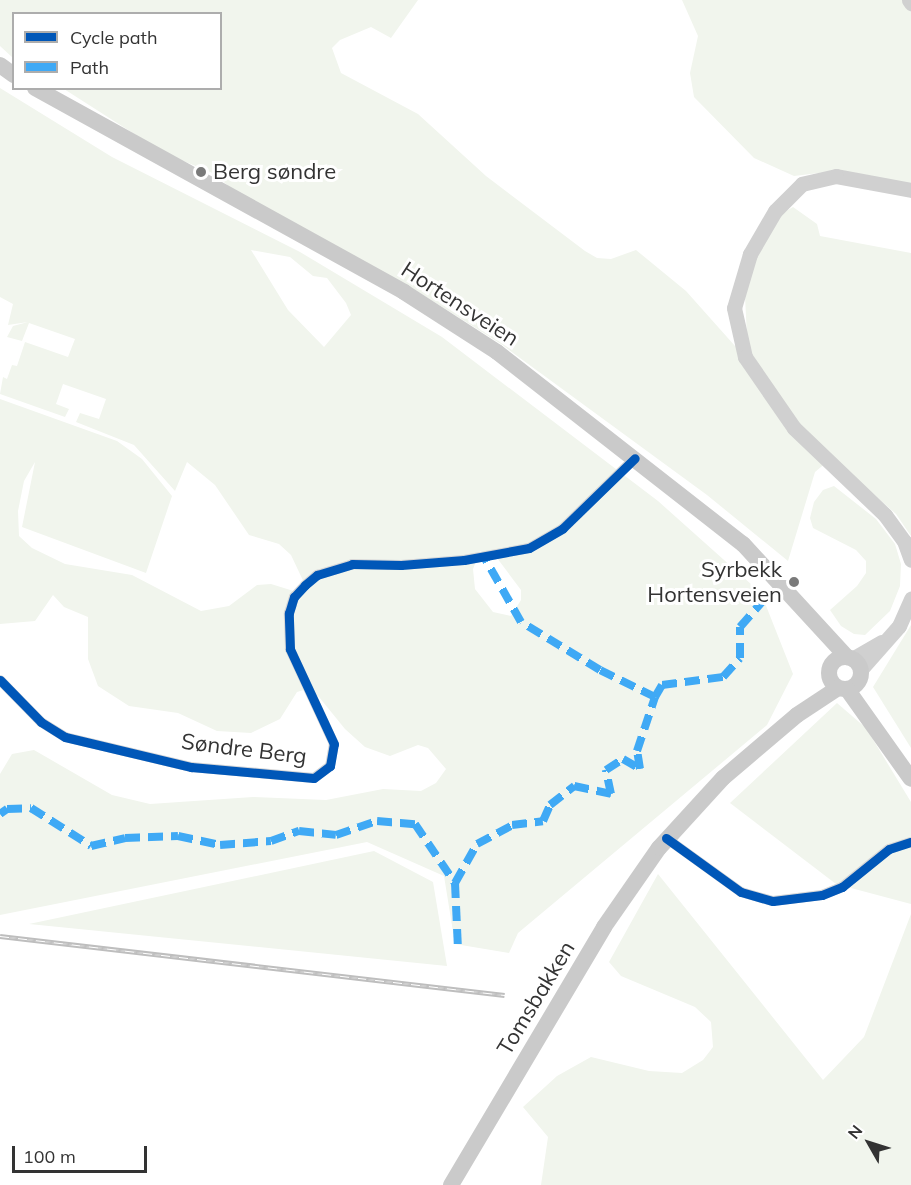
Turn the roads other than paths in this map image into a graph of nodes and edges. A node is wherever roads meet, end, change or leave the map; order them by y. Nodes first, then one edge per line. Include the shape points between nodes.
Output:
1 (38, 90) edge
2 (911, 190) edge
3 (634, 458) junction
4 (911, 560) edge
5 (911, 599) edge
6 (846, 673) junction
7 (0, 680) edge
8 (911, 764) edge
9 (911, 779) edge
10 (666, 838) junction
11 (911, 843) edge
12 (451, 1185) edge

1 - 3 main road, Hortensveien via 445,316
2 - 4 main road via 836,176 802,184 783,202 754,245 740,276 734,308 745,357 794,429 885,514 904,541
3 - 6 main road, Hortensveien via 743,544 792,594
3 - 7 street, Søndre Berg via 563,528 529,548 464,560 352,564 317,575 305,585 294,597 289,613 290,649 326,723 334,756 324,774 314,778 191,767 65,737 41,722
5 - 6 main road via 889,637
6 - 8 main road, Hortensveien
6 - 9 main road, Hortensveien
6 - 10 main road, Tomsbakken via 723,778
10 - 11 street via 741,892 773,901 822,895 843,887 884,852
10 - 12 main road, Tomsbakken via 604,927

